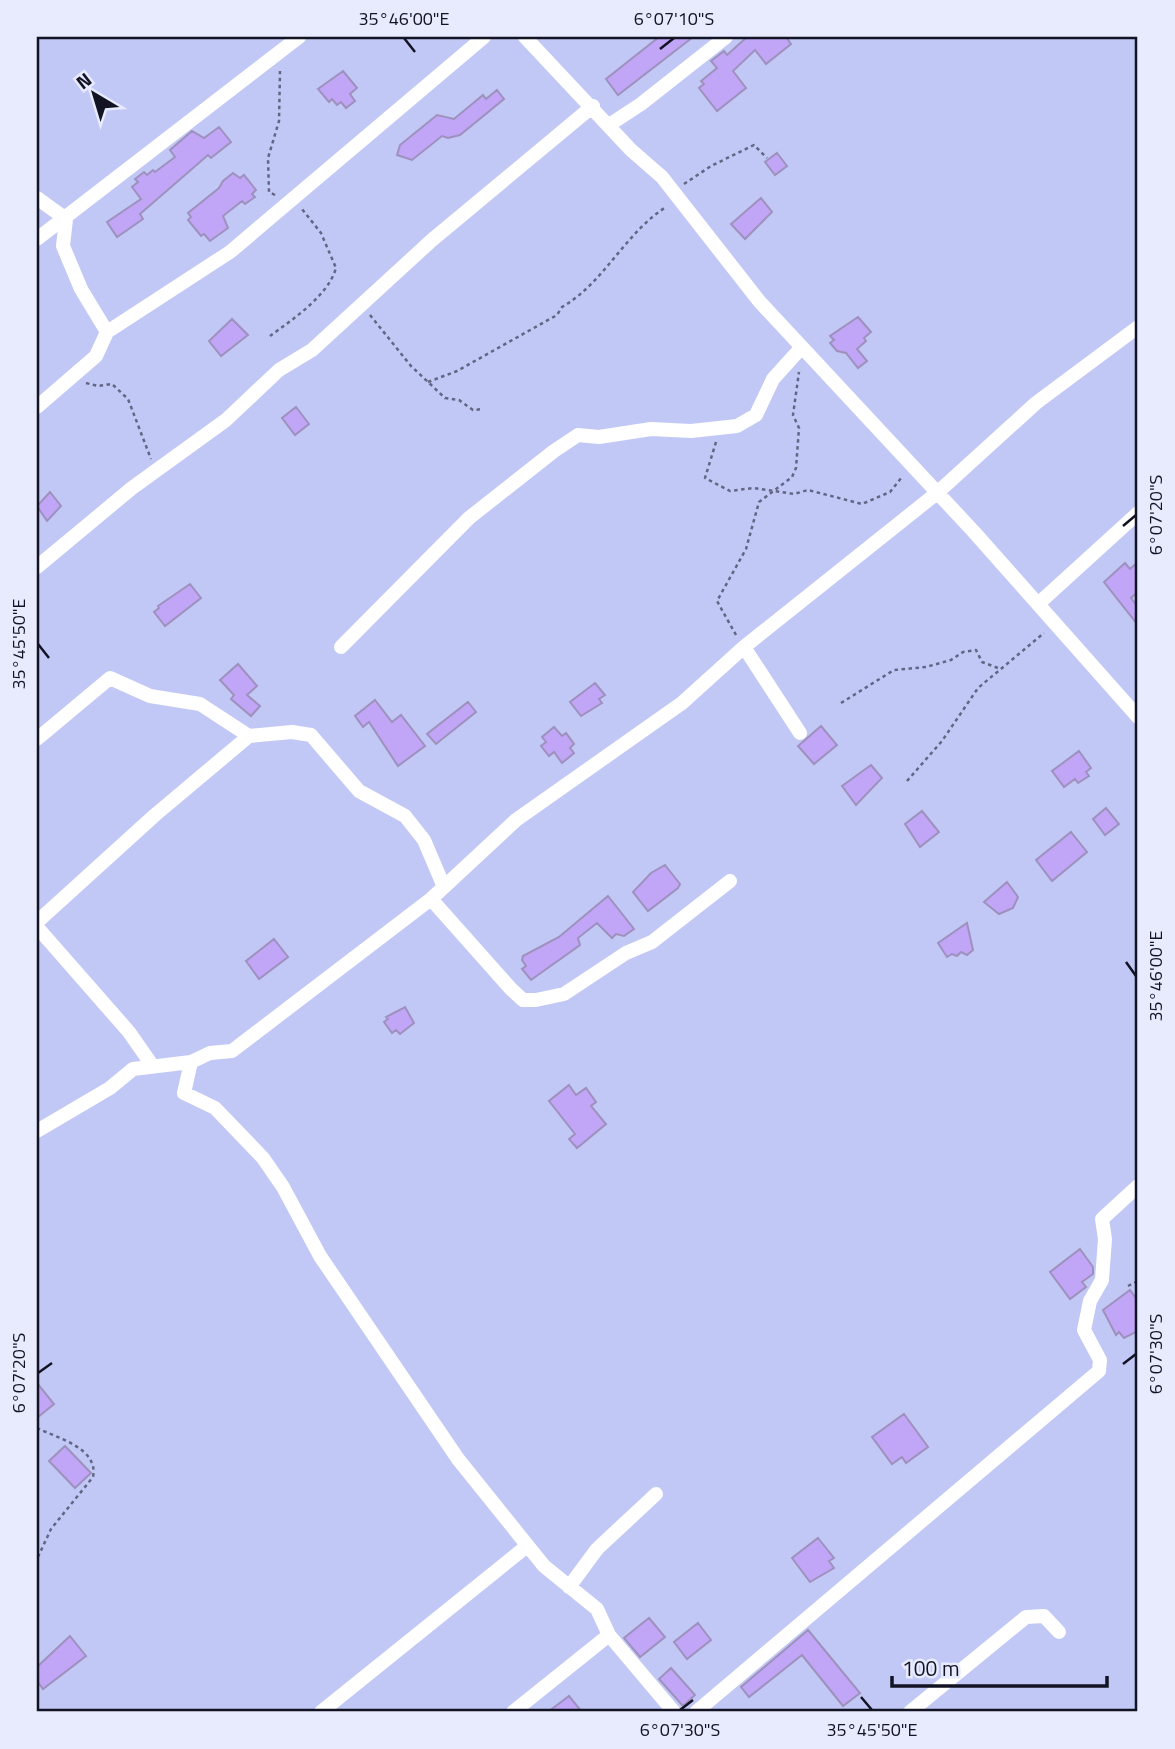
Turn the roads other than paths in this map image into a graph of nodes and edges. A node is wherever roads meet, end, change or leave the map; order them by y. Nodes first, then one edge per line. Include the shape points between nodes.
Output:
1 (299, 37) edge
2 (484, 37) edge
3 (525, 37) edge
4 (726, 37) edge
5 (593, 106) junction
6 (610, 125) junction
7 (37, 198) edge
8 (66, 219) junction
9 (37, 240) edge
10 (1138, 327) edge
11 (107, 332) junction
12 (801, 348) junction
13 (37, 407) edge
14 (937, 493) junction
15 (1138, 513) edge
16 (37, 567) edge
17 (1038, 604) junction
18 (341, 647) dead end
19 (744, 648) junction
20 (1138, 717) edge
21 (800, 733) dead end
22 (249, 736) junction
23 (37, 739) edge
24 (730, 881) dead end
25 (444, 887) junction
26 (431, 899) junction
27 (37, 925) edge
28 (191, 1062) junction
29 (152, 1065) junction
30 (37, 1131) edge
31 (1138, 1186) edge
32 (656, 1494) dead end
33 (527, 1546) junction
34 (569, 1587) junction
35 (1059, 1632) dead end
36 (610, 1635) junction
37 (321, 1712) edge
38 (513, 1712) edge
39 (674, 1712) edge
40 (696, 1712) edge
41 (910, 1712) edge

1 - 8 street
2 - 11 street via 230,252
3 - 5 street
4 - 6 street
5 - 6 street
5 - 16 street via 432,240 312,350 279,370 226,420 154,471
6 - 12 street via 666,181
7 - 8 street
8 - 9 street
8 - 11 street via 63,246 80,289
10 - 14 street via 1036,403
11 - 13 street via 96,356
12 - 14 street
12 - 18 street via 773,379 756,415 737,426 579,435 538,461 479,510
14 - 17 street
14 - 19 street
15 - 17 street
17 - 20 street
19 - 21 street
19 - 25 street via 647,730 516,820
22 - 23 street via 200,704 150,696 110,678
22 - 25 street via 311,735 359,791 405,816 424,840
22 - 27 street via 155,815
24 - 26 street via 652,942 626,953 564,994 536,1000 523,1000 511,989
25 - 26 street
26 - 28 street via 232,1051 210,1053
27 - 29 street
28 - 29 street
28 - 33 street via 184,1093 215,1108 263,1158 320,1256 411,1394
29 - 30 street via 134,1069
31 - 40 street via 1101,1219 1105,1239 1102,1280 1090,1301 1084,1331 1100,1360 1099,1371
32 - 34 street via 597,1549
33 - 34 street
33 - 37 street
34 - 36 street via 597,1609
35 - 41 street via 1044,1616 1026,1617
36 - 38 street
36 - 39 street

